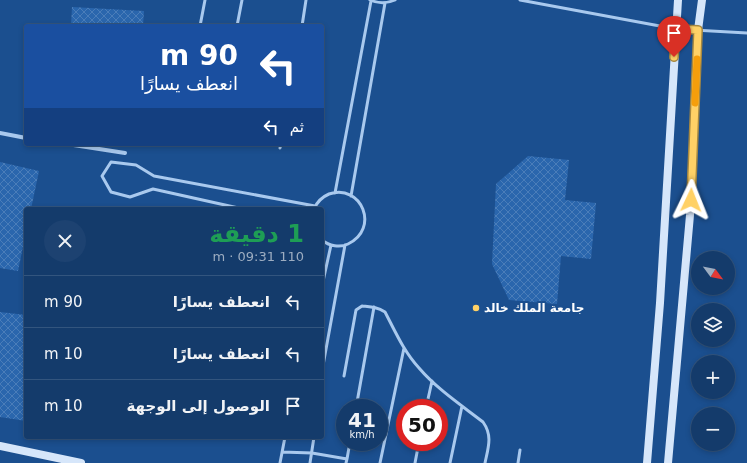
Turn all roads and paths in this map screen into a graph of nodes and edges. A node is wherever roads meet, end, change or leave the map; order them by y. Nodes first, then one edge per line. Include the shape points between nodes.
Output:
1 (205, 0) edge
2 (242, 0) edge
3 (306, 0) edge
4 (371, 0) edge
5 (395, 0) edge
6 (520, 0) edge
7 (678, 0) edge
8 (702, 0) edge
9 (385, 3) junction
10 (200, 24) edge
11 (237, 24) edge
12 (302, 24) edge
13 (676, 29) junction
14 (698, 30) junction
15 (747, 33) edge
16 (0, 133) edge
17 (24, 138) edge
18 (80, 146) edge
19 (125, 153) dead end
20 (335, 193) junction
21 (351, 196) junction
22 (234, 207) edge
23 (315, 207) edge
24 (324, 241) edge
25 (331, 245) junction
26 (345, 245) junction
27 (324, 277) edge
28 (374, 307) junction
29 (404, 348) junction
30 (324, 360) edge
31 (344, 376) dead end
32 (432, 381) junction
33 (358, 399) edge
34 (428, 399) edge
35 (462, 406) junction
36 (285, 439) edge
37 (314, 439) edge
38 (0, 446) edge
39 (520, 450) dead end
40 (348, 451) edge
41 (417, 451) edge
42 (282, 452) junction
43 (312, 453) junction
44 (346, 461) edge
45 (81, 463) edge
46 (280, 463) edge
47 (310, 463) edge
48 (380, 463) edge
49 (415, 463) edge
50 (450, 463) edge
51 (485, 463) edge
52 (518, 463) edge
53 (647, 463) edge
54 (668, 463) edge

1 - 10 lane
2 - 11 lane
3 - 12 lane
4 - 9 lane
4 - 20 lane
5 - 9 lane
6 - 13 lane
7 - 13 main road
8 - 14 main road
9 - 21 lane
13 - 14 lane
13 - 53 main road via 660,303
14 - 15 lane
14 - 54 main road via 690,215
16 - 17 street
18 - 19 street
20 - 21 lane
20 - 23 lane via 327,195
21 - 26 lane via 363,209 364,227 360,235
22 - 23 lane via 153,189 130,197 111,192 102,176 111,162 136,165 154,176
24 - 25 lane
25 - 26 lane
25 - 27 lane
26 - 30 lane
28 - 29 lane via 384,312
28 - 31 lane via 362,306 356,310
28 - 33 lane
29 - 32 lane
29 - 48 lane
32 - 34 lane
32 - 35 lane
35 - 50 lane
35 - 51 lane via 488,428 489,442
36 - 42 lane
37 - 43 lane
38 - 45 main road
39 - 52 lane
40 - 44 lane
41 - 49 lane
42 - 43 lane
42 - 46 lane
43 - 44 lane
43 - 47 lane

